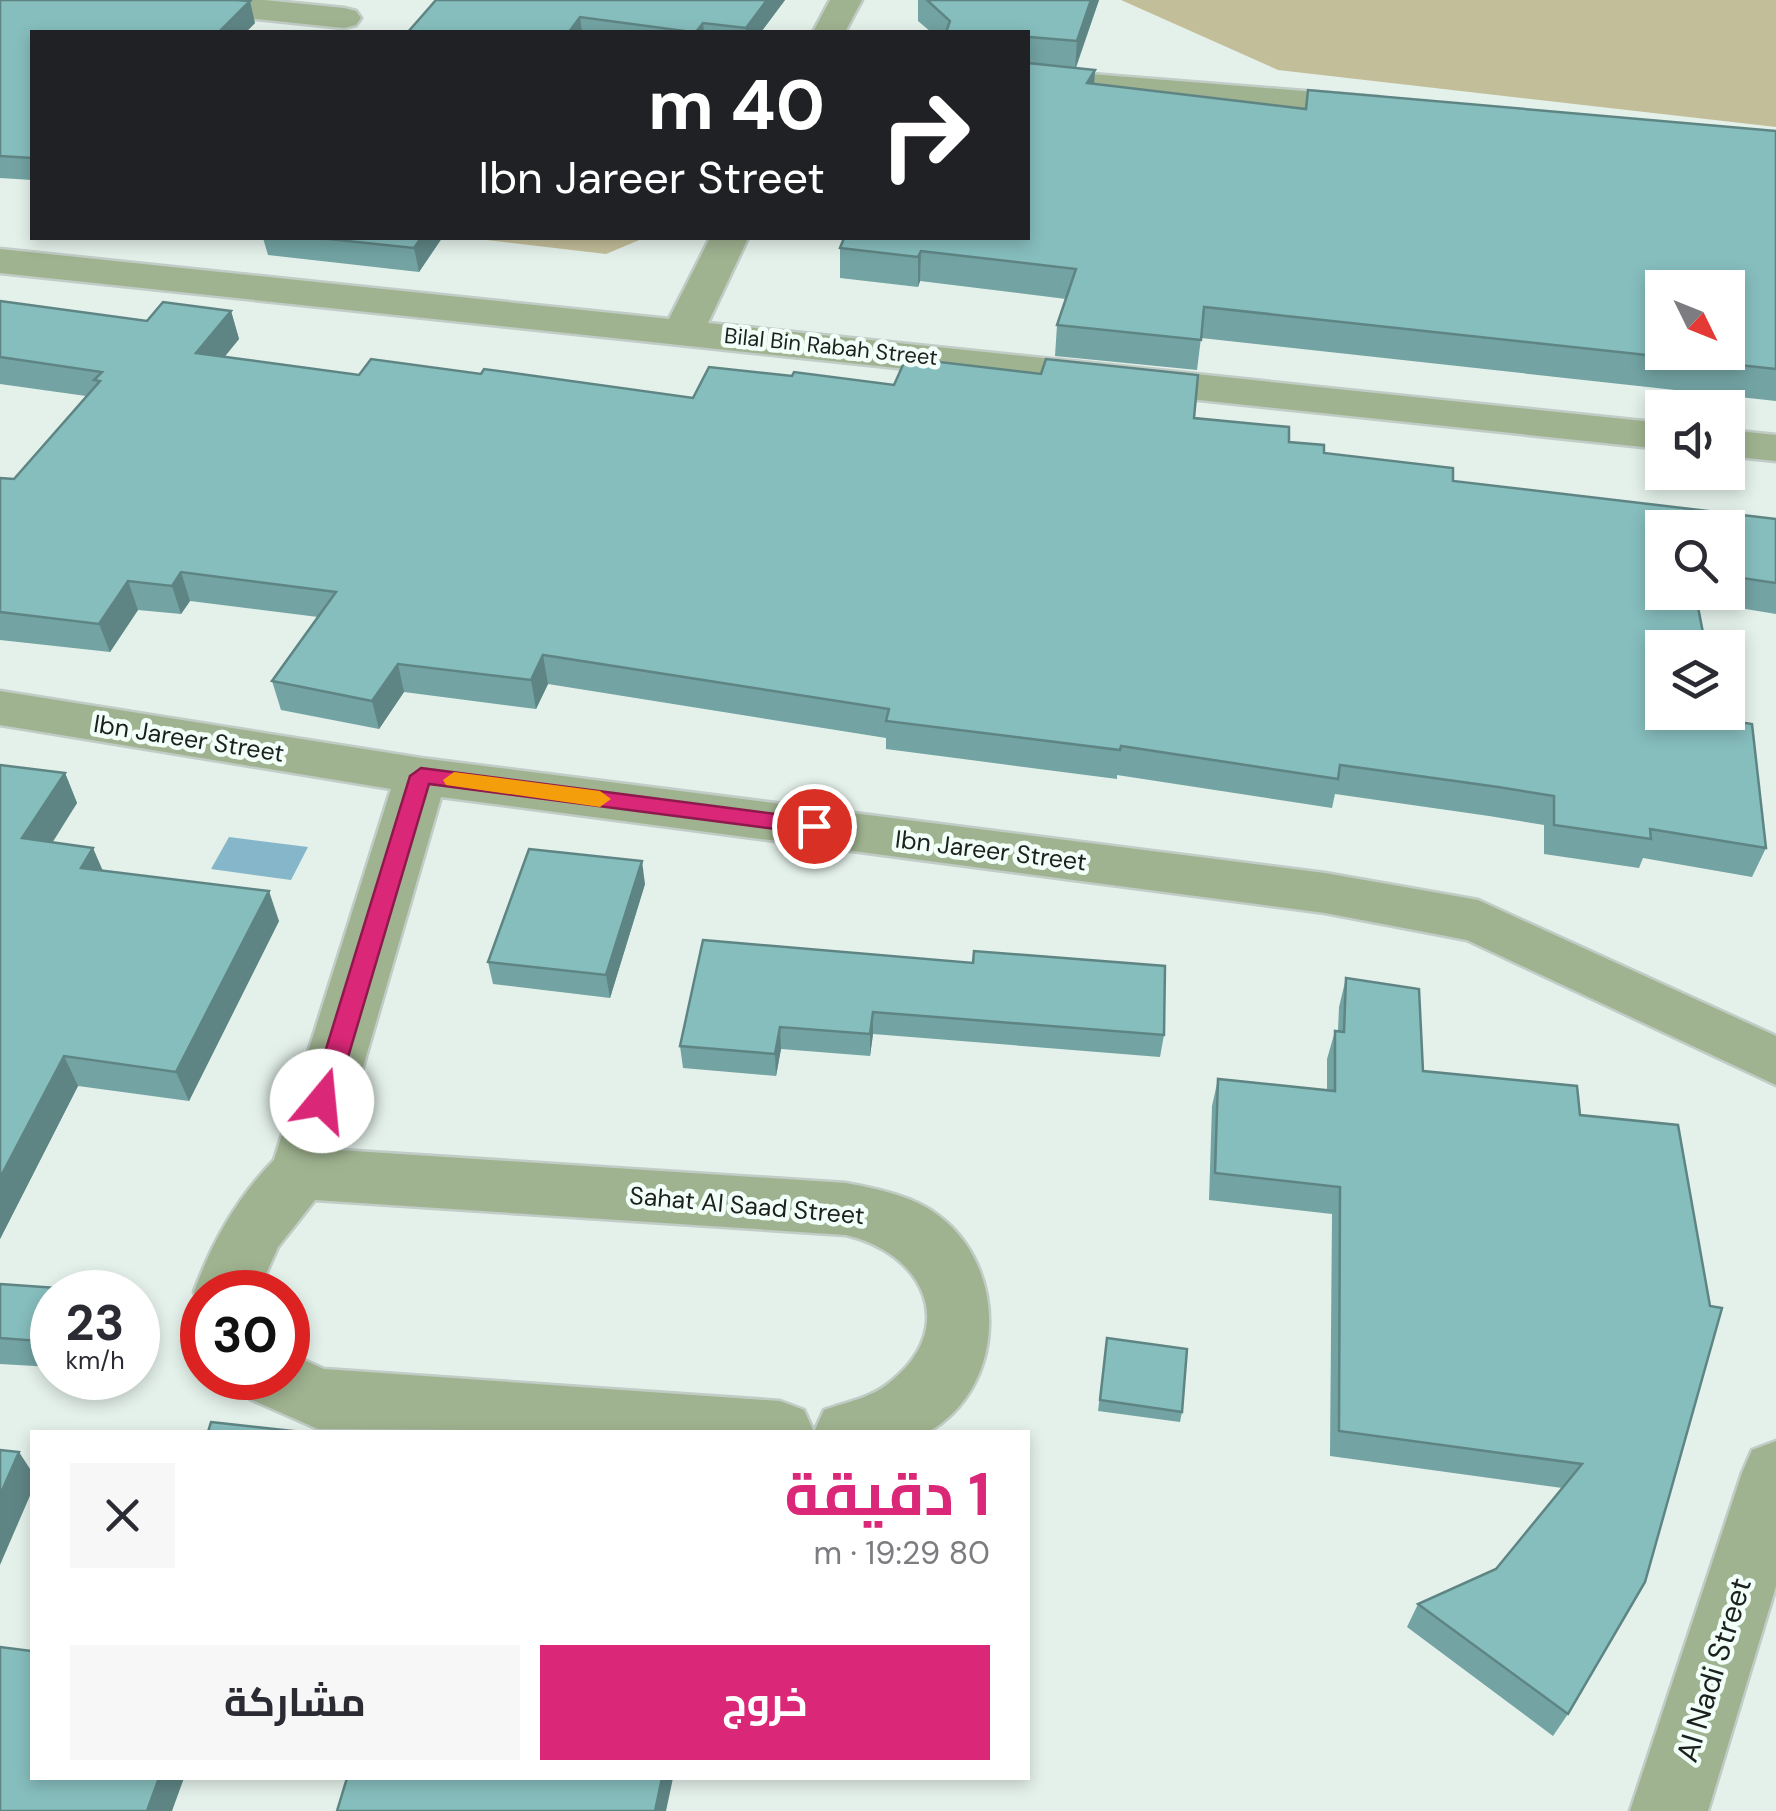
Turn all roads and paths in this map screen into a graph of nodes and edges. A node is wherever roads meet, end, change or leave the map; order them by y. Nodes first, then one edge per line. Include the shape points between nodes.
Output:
1 (168, 0) edge
2 (846, 0) edge
3 (345, 17) edge
4 (831, 30) edge
5 (1030, 78) edge
6 (1410, 110) edge
7 (136, 240) edge
8 (728, 240) edge
9 (0, 261) edge
10 (106, 272) junction
11 (684, 330) junction
12 (1645, 434) edge
13 (1745, 445) edge
14 (1776, 448) edge
15 (0, 708) edge
16 (421, 776) junction
17 (1776, 1062) edge
18 (300, 1173) junction
19 (233, 1270) edge
20 (310, 1395) edge
21 (752, 1430) edge
22 (863, 1430) edge
23 (1776, 1472) edge
24 (1669, 1811) edge

1 - 3 street
2 - 4 street
5 - 6 street
7 - 10 street
8 - 11 street
9 - 10 street, Bilal Bin Rabah Street
10 - 11 street, Bilal Bin Rabah Street
11 - 12 street, Bilal Bin Rabah Street
13 - 14 street
15 - 16 street, Ibn Jareer Street
16 - 17 street, Ibn Jareer Street via 1305,890 1478,921
16 - 18 street
18 - 19 street via 262,1214
18 - 22 street, Sahat Al Saad Street via 846,1209 887,1218 922,1238 947,1268 960,1304 958,1343 941,1380 910,1410
20 - 21 street
23 - 24 street, Al Nadi Street

